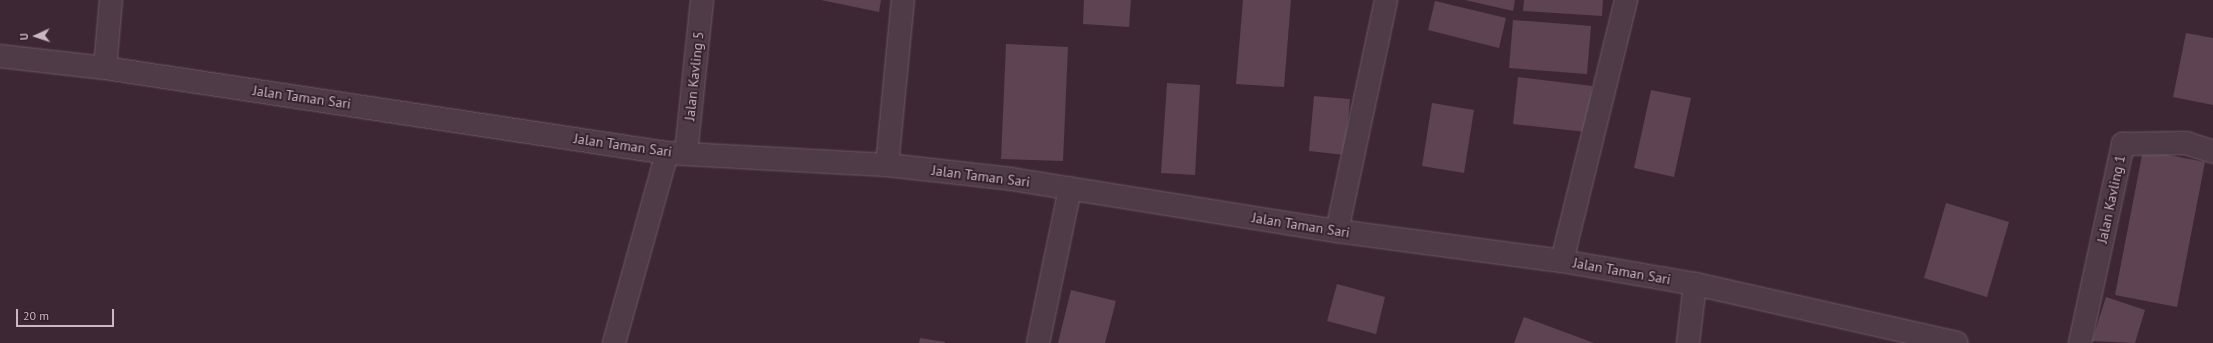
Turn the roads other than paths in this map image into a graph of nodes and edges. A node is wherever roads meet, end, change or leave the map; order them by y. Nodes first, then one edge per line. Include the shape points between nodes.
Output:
1 (111, 0) edge
2 (702, 0) edge
3 (903, 0) edge
4 (1386, 0) edge
5 (1626, 0) edge
6 (0, 56) edge
7 (105, 68) junction
8 (2213, 152) edge
9 (677, 153) junction
10 (887, 165) junction
11 (1070, 188) junction
12 (1337, 231) junction
13 (1562, 261) junction
14 (1695, 284) junction
15 (614, 343) edge
16 (1038, 343) edge
17 (1688, 343) edge
18 (1956, 343) edge
19 (2080, 343) edge

1 - 7 street
2 - 9 street, Jalan Kavling 5
3 - 10 street
4 - 12 street
5 - 13 street
6 - 7 street, Jalan Taman Sari
7 - 9 street, Jalan Taman Sari
8 - 19 street, Jalan Kavling 1 via 2186,143 2123,144
9 - 10 street, Jalan Taman Sari
9 - 15 street, Jalan Kavling 5
10 - 11 street, Jalan Taman Sari
11 - 12 street, Jalan Taman Sari
11 - 16 street
12 - 13 street, Jalan Taman Sari
13 - 14 street, Jalan Taman Sari
14 - 17 street
14 - 18 street, Jalan Taman Sari

